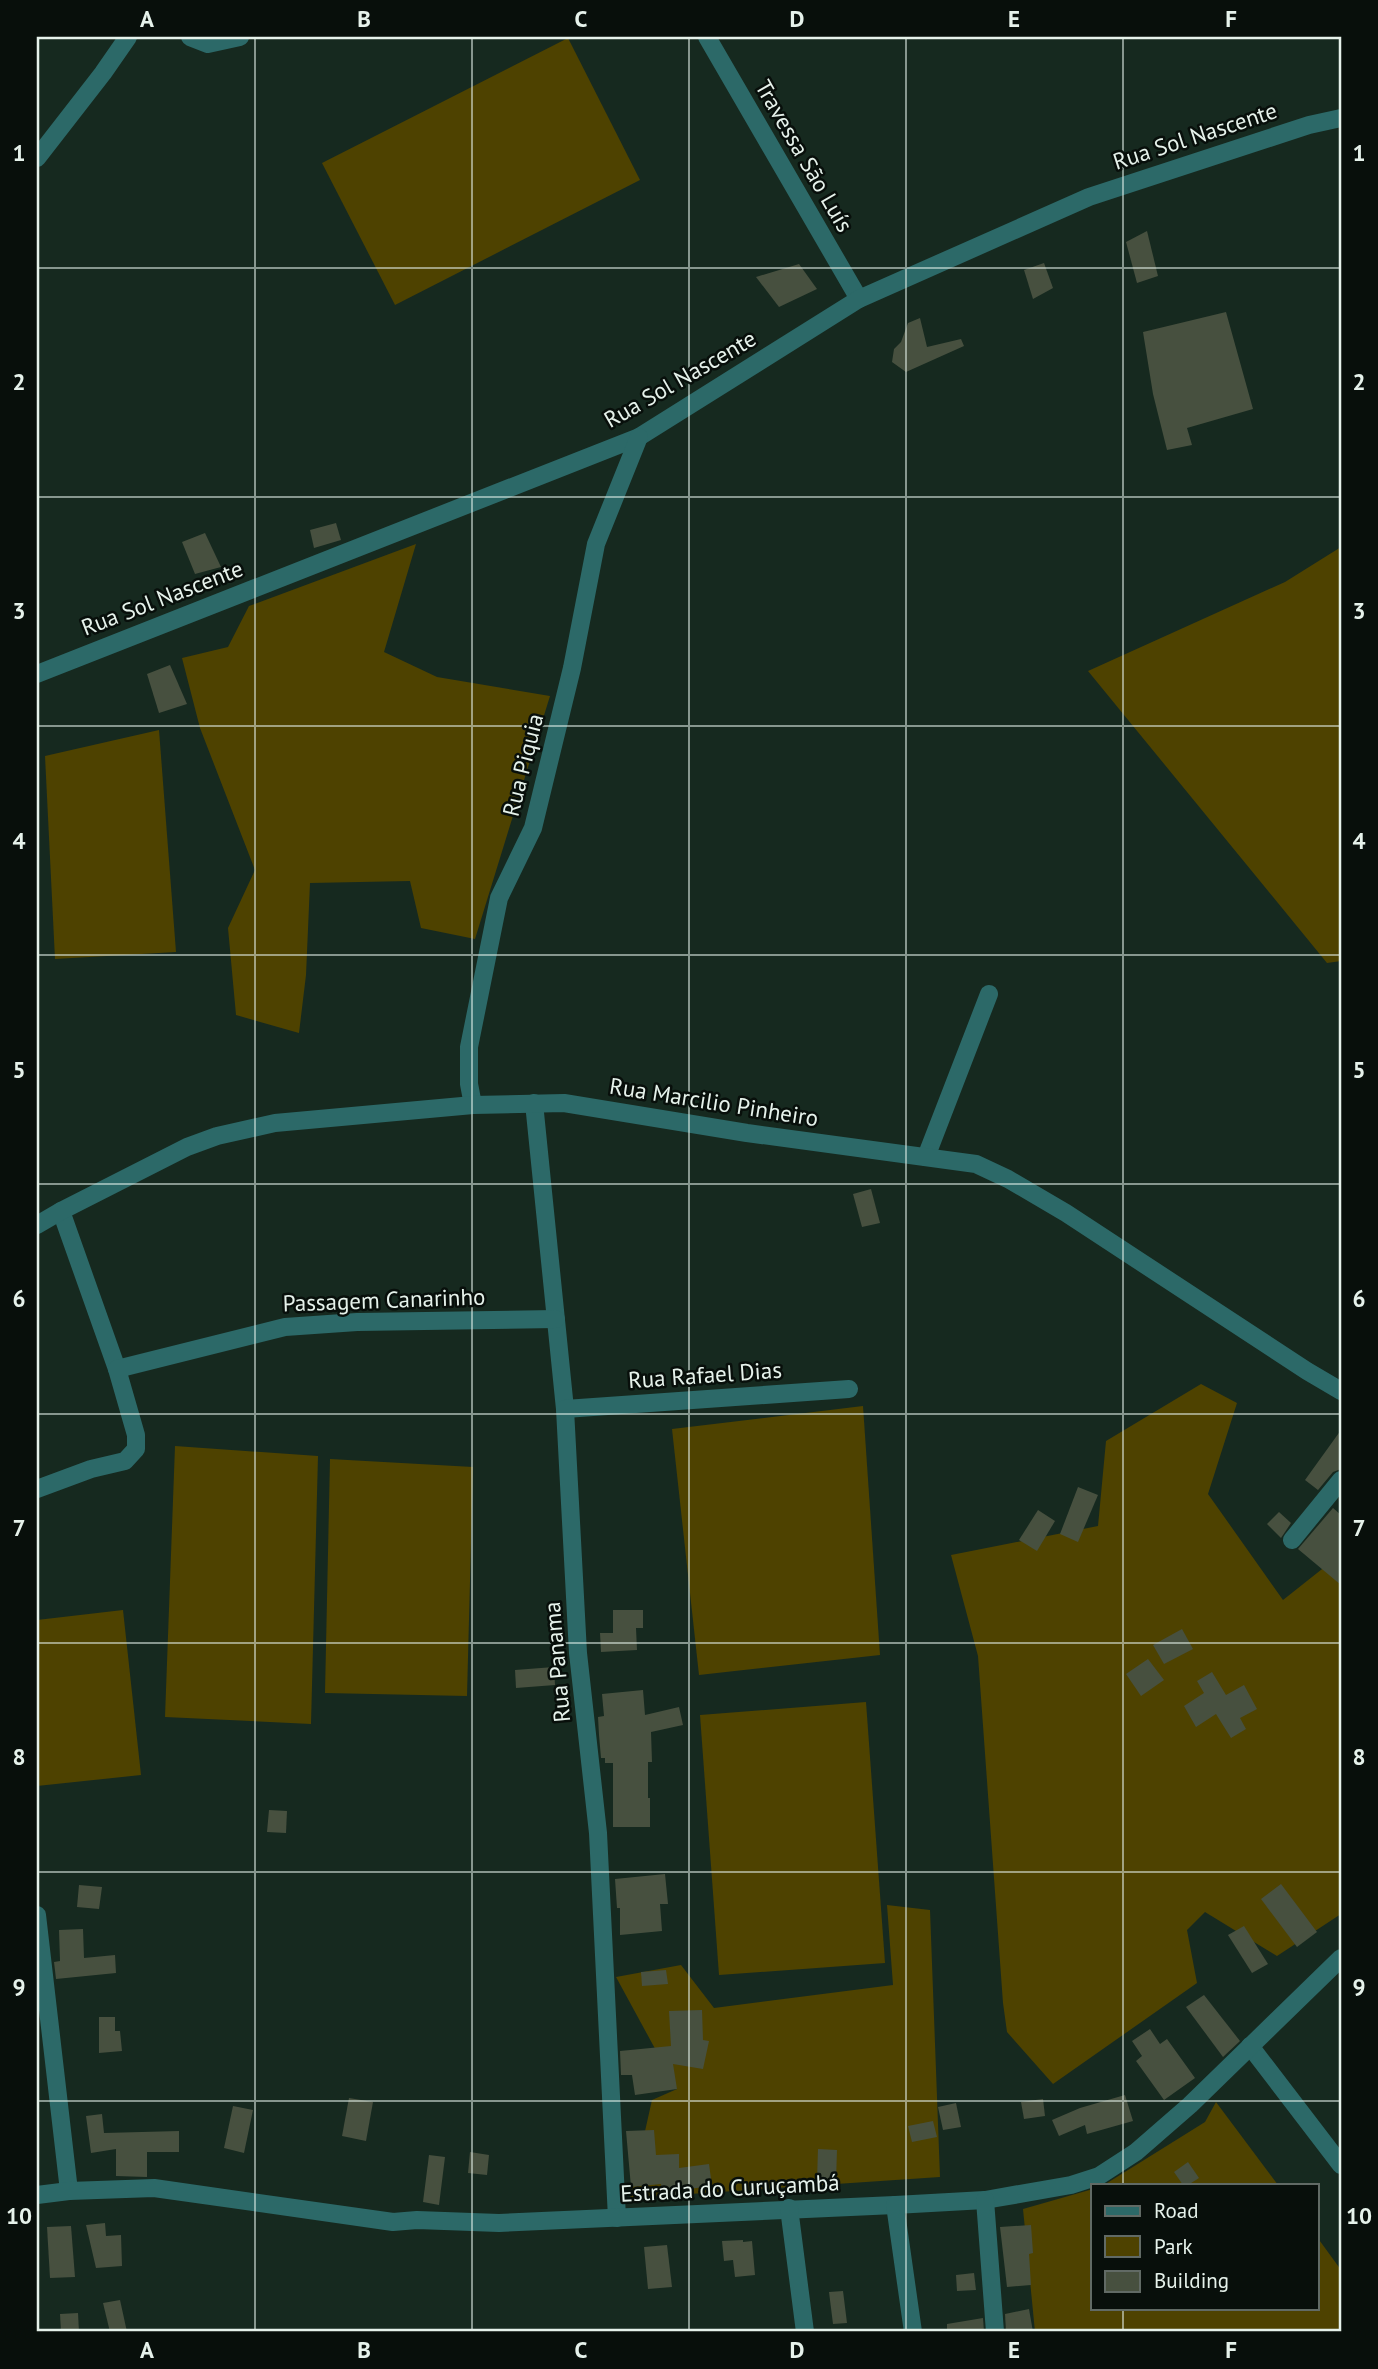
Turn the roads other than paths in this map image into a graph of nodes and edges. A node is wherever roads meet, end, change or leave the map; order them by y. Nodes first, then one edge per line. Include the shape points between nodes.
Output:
1 (128, 37) edge
2 (190, 37) edge
3 (240, 37) edge
4 (707, 37) edge
5 (1341, 118) edge
6 (37, 158) edge
7 (859, 299) junction
8 (639, 437) junction
9 (37, 674) edge
10 (989, 994) dead end
11 (534, 1103) junction
12 (473, 1105) junction
13 (926, 1157) junction
14 (61, 1210) junction
15 (37, 1225) edge
16 (556, 1320) junction
17 (117, 1369) junction
18 (849, 1389) dead end
19 (1341, 1391) edge
20 (565, 1409) junction
21 (1341, 1480) edge
22 (37, 1489) edge
23 (1292, 1541) dead end
24 (37, 1916) edge
25 (1341, 1958) edge
26 (1250, 2046) junction
27 (1341, 2165) edge
28 (69, 2191) junction
29 (37, 2195) edge
30 (985, 2200) junction
31 (895, 2205) junction
32 (789, 2208) junction
33 (617, 2218) junction
34 (805, 2332) edge
35 (913, 2332) edge
36 (995, 2332) edge

1 - 6 street
2 - 3 street via 208,44
4 - 7 street, Travessa São Luís
5 - 7 street, Rua Sol Nascente via 1090,197
7 - 8 street, Rua Sol Nascente
8 - 9 street, Rua Sol Nascente
8 - 12 street, Rua Piquia via 596,544 533,828 499,898 469,1047
10 - 13 street
11 - 12 street, Rua Marcilio Pinheiro
11 - 13 street, Rua Marcilio Pinheiro via 564,1103
11 - 16 street, Rua Panama
12 - 14 street, Rua Marcilio Pinheiro via 275,1124 217,1136
13 - 19 street, Rua Marcilio Pinheiro via 976,1164 1008,1179
14 - 15 street, Rua Marcilio Pinheiro
14 - 17 street
16 - 17 street, Passagem Canarinho via 285,1327
16 - 20 street, Rua Panama
17 - 22 street via 136,1449 125,1461
18 - 20 street, Rua Rafael Dias
20 - 33 street, Rua Panama via 578,1653 598,1833
21 - 23 street
24 - 28 street
25 - 26 street, Estrada do Curuçambá
26 - 27 street
26 - 30 street, Estrada do Curuçambá via 1136,2152 1099,2176
28 - 29 street, Estrada do Curuçambá
28 - 33 street, Estrada do Curuçambá via 154,2188 393,2222
30 - 31 street, Estrada do Curuçambá
30 - 36 street
31 - 32 street, Estrada do Curuçambá
31 - 35 street
32 - 33 street, Estrada do Curuçambá
32 - 34 street

